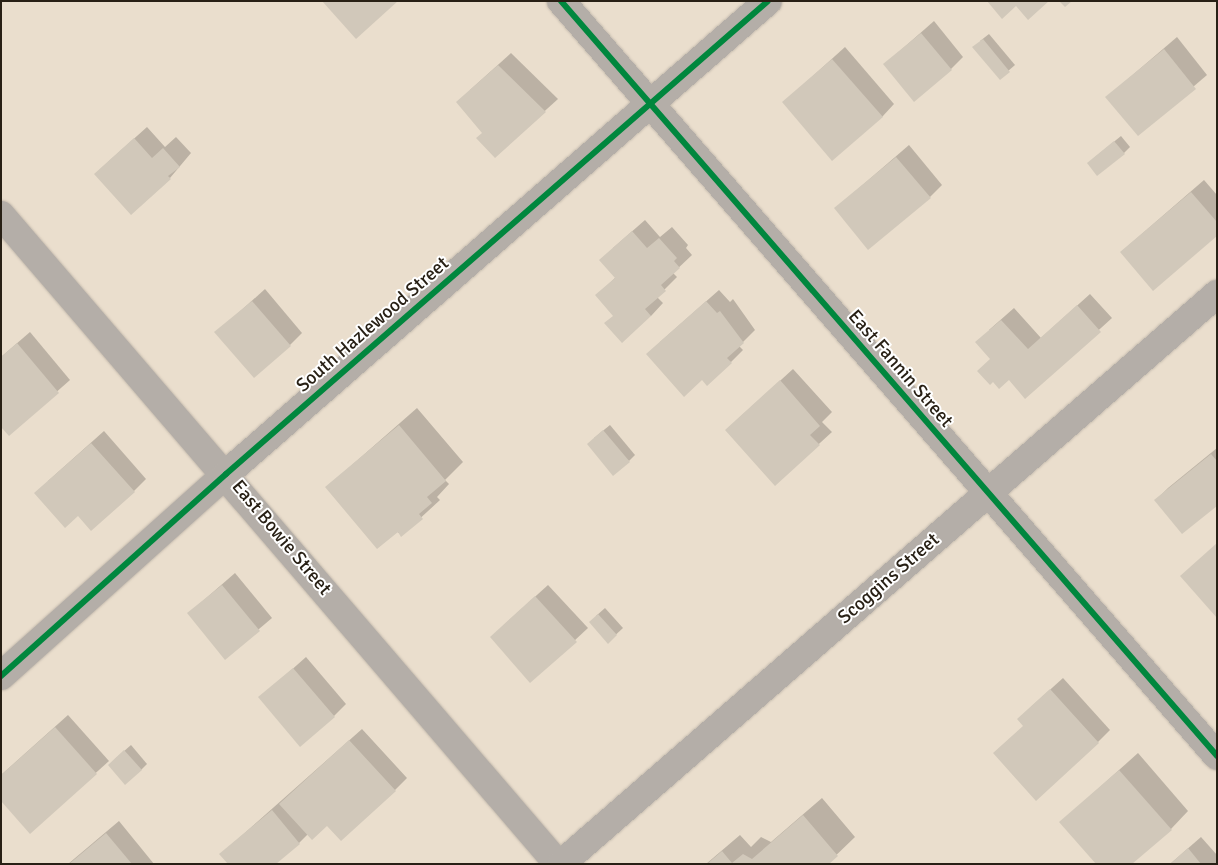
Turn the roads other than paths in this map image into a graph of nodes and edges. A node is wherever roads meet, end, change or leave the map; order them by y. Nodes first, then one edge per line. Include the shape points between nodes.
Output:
1 (561, 1) edge
2 (768, 1) edge
3 (649, 103) junction
4 (1, 215) edge
5 (1217, 294) edge
6 (226, 474) junction
7 (988, 492) junction
8 (1, 676) edge
9 (1217, 756) edge
10 (560, 864) edge

1 - 3 street, East Fannin Street
2 - 3 street, South Hazlewood Street
3 - 6 street, South Hazlewood Street
3 - 7 street, East Fannin Street
4 - 6 street, East Bowie Street
5 - 7 street, Scoggins Street
6 - 8 street, South Hazlewood Street
6 - 10 street, East Bowie Street
7 - 9 street, East Fannin Street
7 - 10 street, Scoggins Street

